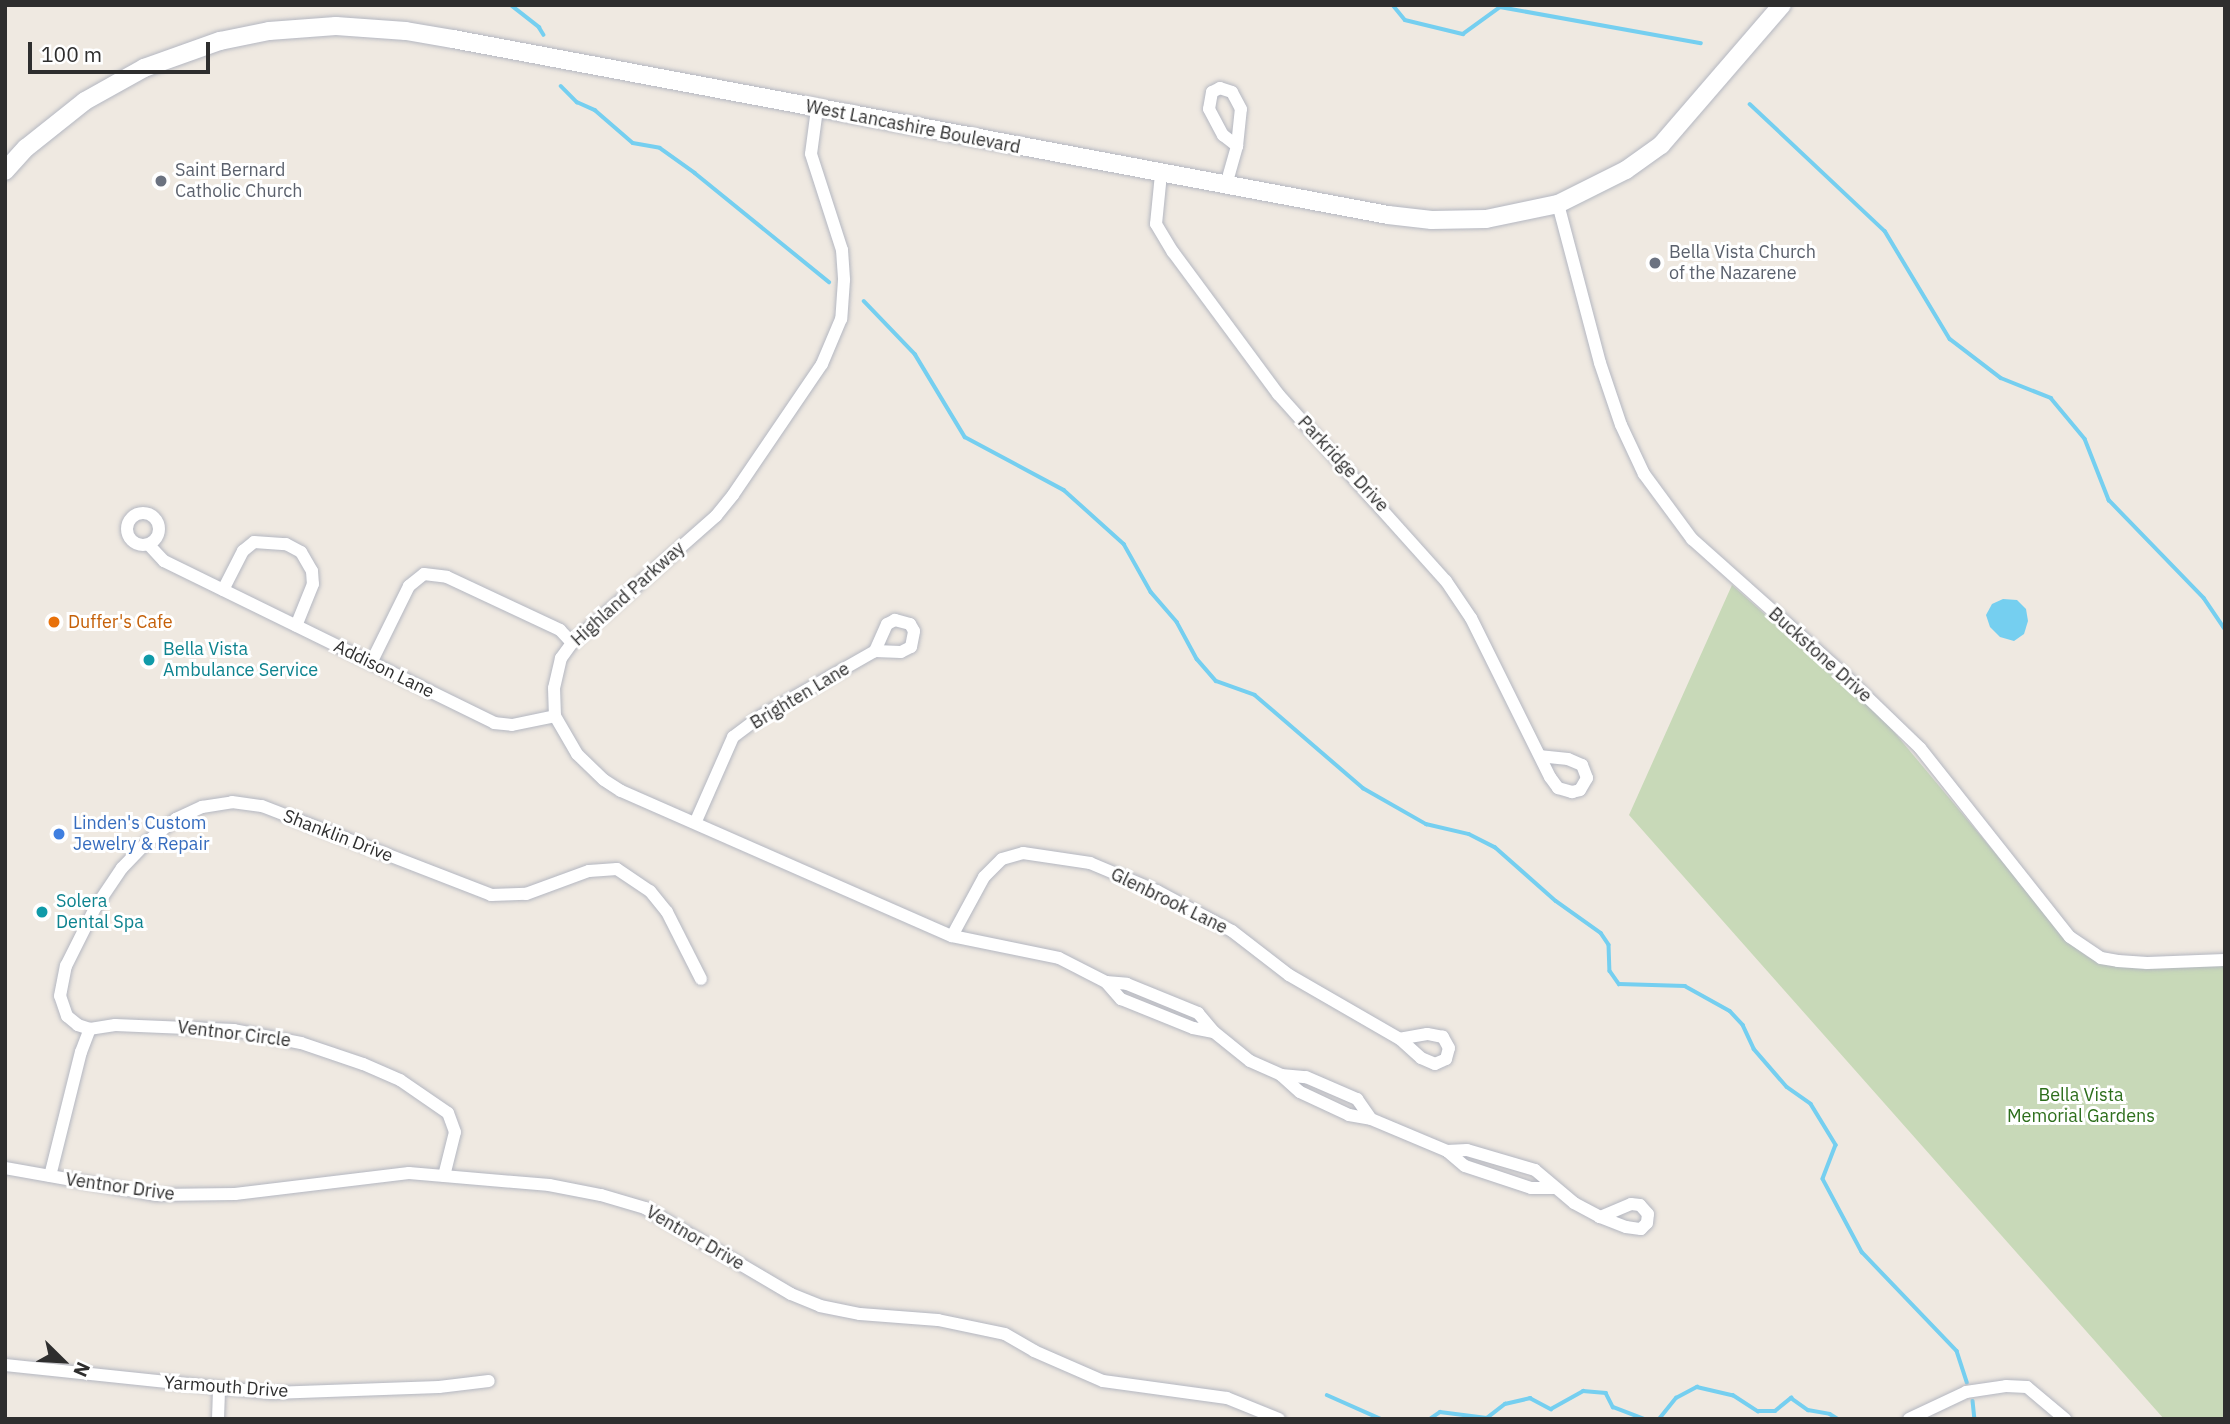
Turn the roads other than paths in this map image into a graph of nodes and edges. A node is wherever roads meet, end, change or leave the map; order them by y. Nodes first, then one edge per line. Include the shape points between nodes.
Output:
1 (1782, 5) edge
2 (817, 109) junction
3 (1237, 146) dead end
4 (5, 171) edge
5 (1161, 174) junction
6 (1226, 185) junction
7 (1558, 204) junction
8 (149, 545) dead end
9 (223, 590) junction
10 (296, 626) junction
11 (572, 643) junction
12 (875, 651) dead end
13 (371, 663) junction
14 (555, 716) junction
15 (1541, 756) dead end
16 (696, 821) junction
17 (952, 936) junction
18 (2225, 960) edge
19 (701, 979) dead end
20 (90, 1029) junction
21 (1400, 1039) dead end
22 (5, 1168) edge
23 (50, 1176) junction
24 (444, 1176) junction
25 (1600, 1217) dead end
26 (5, 1365) edge
27 (489, 1381) dead end
28 (219, 1389) junction
29 (218, 1419) edge
30 (1279, 1419) edge
31 (1909, 1419) edge
32 (2065, 1419) edge

1 - 7 main road, West Lancashire Boulevard via 1661,145 1626,170
2 - 4 main road, West Lancashire Boulevard via 406,31 336,26 269,31 220,41 144,68 85,101
2 - 5 main road, West Lancashire Boulevard
2 - 11 street, Highland Parkway via 811,154 842,250 844,280 841,319 822,364 716,516
3 - 6 street
5 - 6 main road, West Lancashire Boulevard
5 - 15 street, Parkridge Drive via 1156,225 1173,252 1278,394 1446,581 1471,618
6 - 7 main road, West Lancashire Boulevard via 1432,220 1486,219
7 - 18 street, Buckstone Drive via 1621,425 1644,474 1692,540 1920,748 2070,937 2101,958 2118,961
8 - 9 street, Addison Lane via 164,561
9 - 10 street, Addison Lane
9 - 10 street via 243,551 254,542 286,544 301,552 312,571 313,584
10 - 13 street, Addison Lane
11 - 13 street via 560,631 447,577 424,574 409,586
11 - 14 street, Highland Parkway via 561,659 554,688
12 - 16 street, Brighten Lane via 733,737
13 - 14 street, Addison Lane via 494,723 512,725
14 - 16 street via 577,754 604,780
16 - 17 street
17 - 21 street, Glenbrook Lane via 984,877 1003,859 1023,853 1090,863 1157,891 1232,931 1289,975
17 - 25 street via 1059,958 1106,982 1127,984 1198,1013 1250,1061 1281,1075 1300,1092 1447,1151 1465,1166 1531,1188 1554,1188
19 - 20 street, Shanklin Drive via 667,912 650,891 617,869 589,871 526,894 491,894 262,806 232,802 202,807 162,829 122,868 96,908 66,966 60,996 67,1016
20 - 23 street
20 - 24 street, Ventnor Circle via 115,1025 234,1030 302,1043 363,1064 400,1080 447,1113 455,1132
22 - 23 street, Ventnor Drive
23 - 24 street, Ventnor Drive via 120,1190 191,1196 409,1173
24 - 30 street, Ventnor Drive via 549,1185 601,1195 645,1208 791,1294 820,1306 938,1320 1005,1334 1103,1381 1227,1398
26 - 28 street, Yarmouth Drive
27 - 28 street, Yarmouth Drive via 272,1393
28 - 29 street
31 - 32 street via 1966,1392 2006,1386 2027,1387

